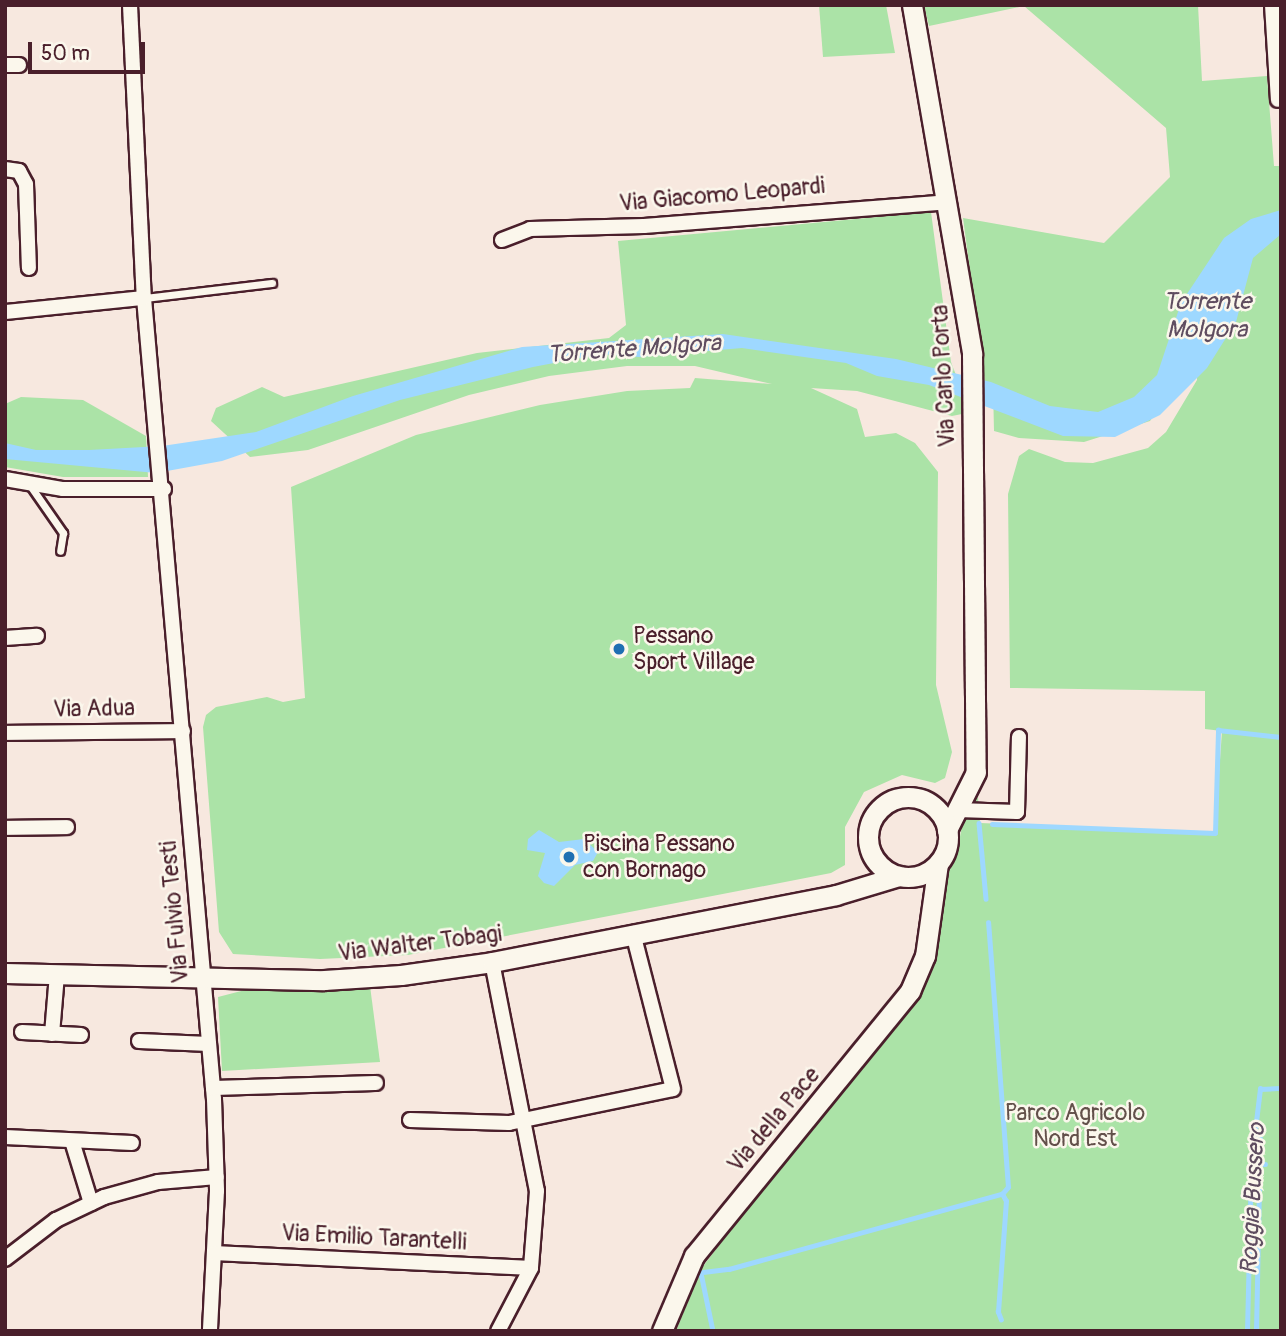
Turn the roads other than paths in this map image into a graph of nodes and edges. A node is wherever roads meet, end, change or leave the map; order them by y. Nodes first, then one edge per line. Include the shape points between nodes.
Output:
1 (130, 5) edge
2 (912, 5) edge
3 (1272, 5) edge
4 (1278, 100) dead end
5 (5, 169) edge
6 (947, 202) junction
7 (502, 240) dead end
8 (29, 268) dead end
9 (272, 283) dead end
10 (144, 298) junction
11 (5, 312) edge
12 (5, 479) edge
13 (29, 484) junction
14 (163, 484) junction
15 (60, 551) dead end
16 (37, 636) dead end
17 (5, 638) edge
18 (183, 731) junction
19 (5, 733) edge
20 (1019, 737) dead end
21 (976, 749) junction
22 (933, 806) junction
23 (958, 810) junction
24 (67, 827) dead end
25 (5, 828) edge
26 (947, 830) junction
27 (869, 846) junction
28 (938, 864) junction
29 (901, 877) junction
30 (836, 895) junction
31 (633, 933) junction
32 (927, 942) junction
33 (492, 962) junction
34 (5, 973) edge
35 (57, 974) junction
36 (203, 977) junction
37 (22, 1032) dead end
38 (52, 1034) junction
39 (81, 1035) dead end
40 (139, 1041) dead end
41 (209, 1044) junction
42 (376, 1083) dead end
43 (213, 1087) junction
44 (410, 1120) dead end
45 (524, 1120) junction
46 (5, 1138) edge
47 (72, 1140) junction
48 (132, 1143) dead end
49 (217, 1177) junction
50 (91, 1203) junction
51 (215, 1253) junction
52 (5, 1259) edge
53 (531, 1268) junction
54 (211, 1331) edge
55 (498, 1331) edge
56 (662, 1331) edge

1 - 10 street, Via Fulvio Testi
2 - 6 street, Via Carlo Porta
3 - 4 street
5 - 8 street via 19,171 26,184
6 - 7 street, Via Giacomo Leopardi via 644,226 530,229
6 - 21 street, Via Carlo Porta via 972,354
9 - 10 lane
10 - 11 street
10 - 14 street, Via Fulvio Testi
12 - 13 street
13 - 14 street via 70,490
13 - 15 lane via 63,533
14 - 18 street, Via Fulvio Testi
16 - 17 street
18 - 19 street, Via Adua
18 - 36 street, Via Fulvio Testi
20 - 23 street via 1017,812
21 - 22 street, Via Carlo Porta via 965,782
21 - 23 street, Via Carlo Porta via 974,780
22 - 26 street
22 - 27 street via 914,798 891,801 872,819
23 - 26 street, Via Carlo Porta
24 - 25 street
26 - 28 street via 947,847
27 - 29 street via 881,866
27 - 30 street, Via Walter Tobagi via 862,877
28 - 29 street via 923,875
28 - 32 street, Via della Pace
29 - 30 street, Via Walter Tobagi
29 - 32 street, Via della Pace via 924,905
30 - 31 street, Via Walter Tobagi
31 - 33 street, Via Walter Tobagi
31 - 45 street via 673,1088
32 - 56 street, Via della Pace via 920,970 904,999 694,1255
33 - 36 street, Via Walter Tobagi via 345,979
33 - 45 street
34 - 35 street, Via Walter Tobagi
35 - 36 street, Via Walter Tobagi
35 - 38 street
36 - 41 street, Via Fulvio Testi
37 - 38 street
38 - 39 street
40 - 41 street
41 - 43 street, Via Fulvio Testi
42 - 43 street
43 - 49 street, Via Fulvio Testi
44 - 45 street via 498,1124
45 - 53 street via 537,1191
46 - 47 street
47 - 48 street
47 - 50 street
49 - 50 street via 158,1182
49 - 51 street, Via Fulvio Testi
50 - 52 street via 43,1229
51 - 53 street, Via Emilio Tarantelli
51 - 54 street, Via Fulvio Testi
53 - 55 street

